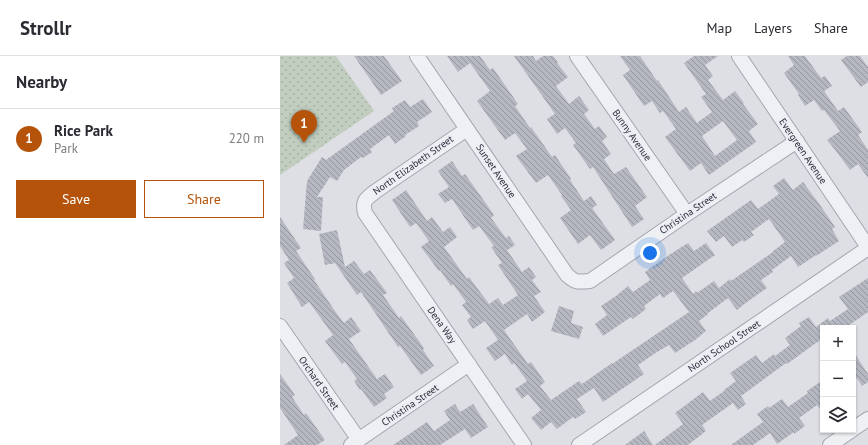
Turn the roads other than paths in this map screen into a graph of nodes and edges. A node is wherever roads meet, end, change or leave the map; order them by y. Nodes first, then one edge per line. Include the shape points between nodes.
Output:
1 (417, 56) edge
2 (578, 56) edge
3 (739, 56) edge
4 (467, 129) junction
5 (797, 141) junction
6 (363, 205) joint
7 (687, 214) junction
8 (868, 247) edge
9 (579, 282) joint
10 (280, 326) edge
11 (469, 364) junction
12 (868, 419) edge
13 (856, 427) edge
14 (848, 433) edge
15 (355, 442) edge
16 (524, 445) edge
17 (580, 445) edge
18 (830, 445) edge

1 - 4 street, Sunset Avenue
2 - 7 street, Bunny Avenue
3 - 5 street, Evergreen Avenue
4 - 6 street, North Elizabeth Street via 376,191
4 - 9 street, Sunset Avenue via 567,275
5 - 7 street, Christina Street
5 - 8 street, Evergreen Avenue
6 - 11 street, Dena Way via 365,213
7 - 9 street, Christina Street via 590,281
8 - 17 street, North School Street
10 - 15 street, Orchard Street
11 - 15 street, Christina Street
11 - 16 street, Dena Way
12 - 13 street
14 - 18 street

